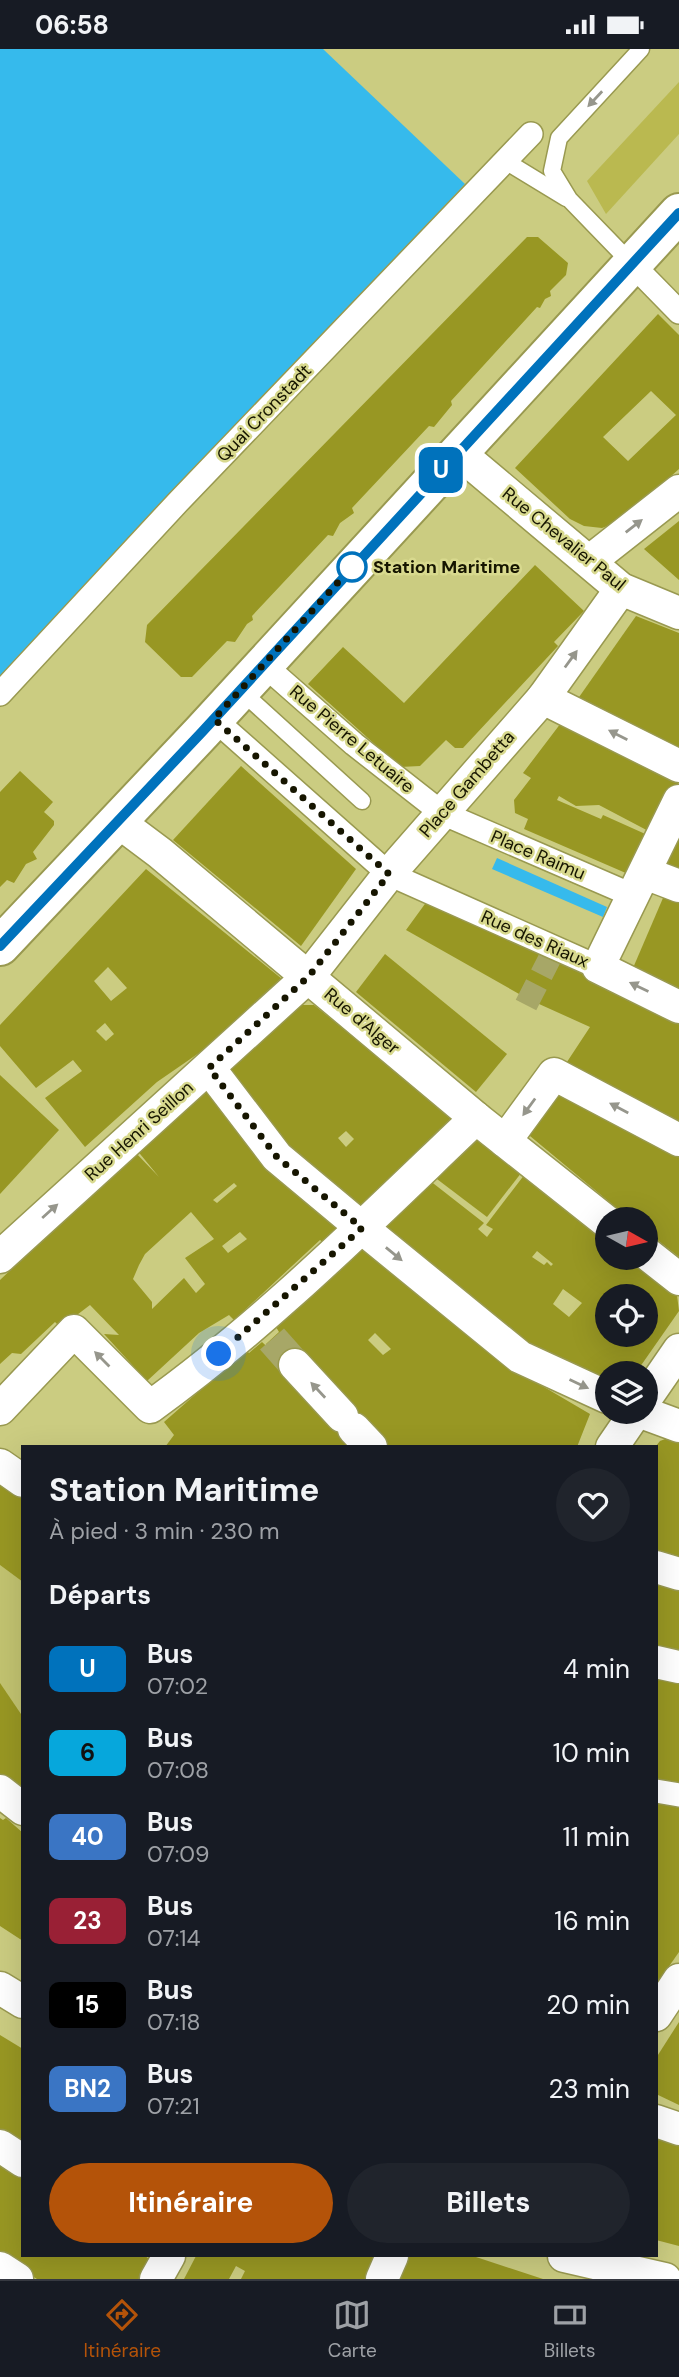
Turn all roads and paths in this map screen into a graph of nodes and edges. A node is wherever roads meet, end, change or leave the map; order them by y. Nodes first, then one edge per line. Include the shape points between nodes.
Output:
1 (641, 49) edge
2 (531, 134) dead end
3 (507, 162) junction
4 (569, 199) junction
5 (679, 213) edge
6 (632, 264) junction
7 (679, 312) edge
8 (458, 452) junction
9 (679, 491) edge
10 (590, 561) junction
11 (621, 589) junction
12 (679, 613) edge
13 (251, 677) junction
14 (0, 694) edge
15 (543, 698) junction
16 (214, 719) junction
17 (679, 766) edge
18 (362, 801) dead end
19 (679, 801) edge
20 (442, 813) junction
21 (116, 820) junction
22 (389, 874) junction
23 (640, 884) junction
24 (679, 886) edge
25 (0, 946) edge
26 (598, 967) junction
27 (309, 976) junction
28 (679, 1007) edge
29 (209, 1068) junction
30 (476, 1118) junction
31 (679, 1140) edge
32 (505, 1141) junction
33 (595, 1212) edge
34 (362, 1228) junction
35 (0, 1257) edge
36 (658, 1262) edge
37 (679, 1279) edge
38 (679, 1350) edge
39 (295, 1364) tunnel mouth
40 (658, 1381) edge
41 (595, 1391) edge
42 (0, 1409) edge
43 (658, 1418) edge
44 (628, 1424) edge
45 (679, 1426) edge
46 (356, 1431) edge
47 (613, 1445) edge
48 (0, 1465) edge
49 (21, 1480) edge
50 (658, 1568) edge
51 (679, 1574) edge
52 (658, 1663) edge
53 (679, 1667) edge
54 (0, 1791) edge
55 (658, 1791) edge
56 (679, 1795) edge
57 (21, 1807) edge
58 (679, 1980) edge
59 (0, 1988) edge
60 (21, 2002) edge
61 (658, 2012) edge
62 (658, 2122) edge
63 (679, 2129) edge
64 (0, 2146) edge
65 (21, 2160) edge
66 (392, 2257) edge
67 (563, 2257) edge
68 (567, 2257) edge
69 (0, 2268) edge
70 (17, 2279) edge
71 (382, 2279) edge
72 (559, 2279) edge
73 (665, 2279) edge

1 -> 4 lane via 559,138 552,171
2 - 3 street, Quai Cronstadt
3 - 4 lane
3 - 14 street, Quai Cronstadt via 178,502
4 - 6 lane
5 - 6 main road
6 - 7 street
6 - 8 main road
8 - 10 street, Rue Chevalier Paul
8 - 13 main road
10 -> 9 street
10 - 11 street, Rue Chevalier Paul
11 - 12 street, Rue Chevalier Paul
15 -> 11 street, Place Gambetta
13 - 16 main road
13 - 18 lane
13 - 20 street, Rue Pierre Letuaire via 354,744
17 -> 15 street
15 - 20 street, Place Gambetta
16 - 21 main road
16 - 22 street
19 - 23 street
20 - 22 street, Place Gambetta
20 - 23 street, Place Raimu
21 - 25 main road
21 - 27 street, Rue d'Alger
22 - 26 street, Rue des Riaux
22 - 27 street, Place Gambetta
23 - 24 street
23 - 26 street
28 -> 26 street, Rue des Riaux
27 - 29 street, Rue Henri Seillon
27 - 30 street, Rue d'Alger
29 - 34 street via 277,1157
35 -> 29 street, Rue Henri Seillon
30 - 32 street, Rue d'Alger
30 - 34 street
31 -> 32 street via 554,1074
32 - 33 street, Rue d'Alger
34 -> 41 street via 520,1357
34 -> 42 street via 264,1331 150,1407 74,1331
36 - 37 street
38 - 40 street
46 -> 39 street
43 - 45 street
44 - 47 street
48 - 49 street
50 - 51 street
52 - 53 street
54 - 57 street
55 - 56 street
58 - 61 street
59 - 60 street
62 - 63 street
64 - 65 street
66 - 71 street
67 - 72 street
68 - 73 street
69 - 70 street

